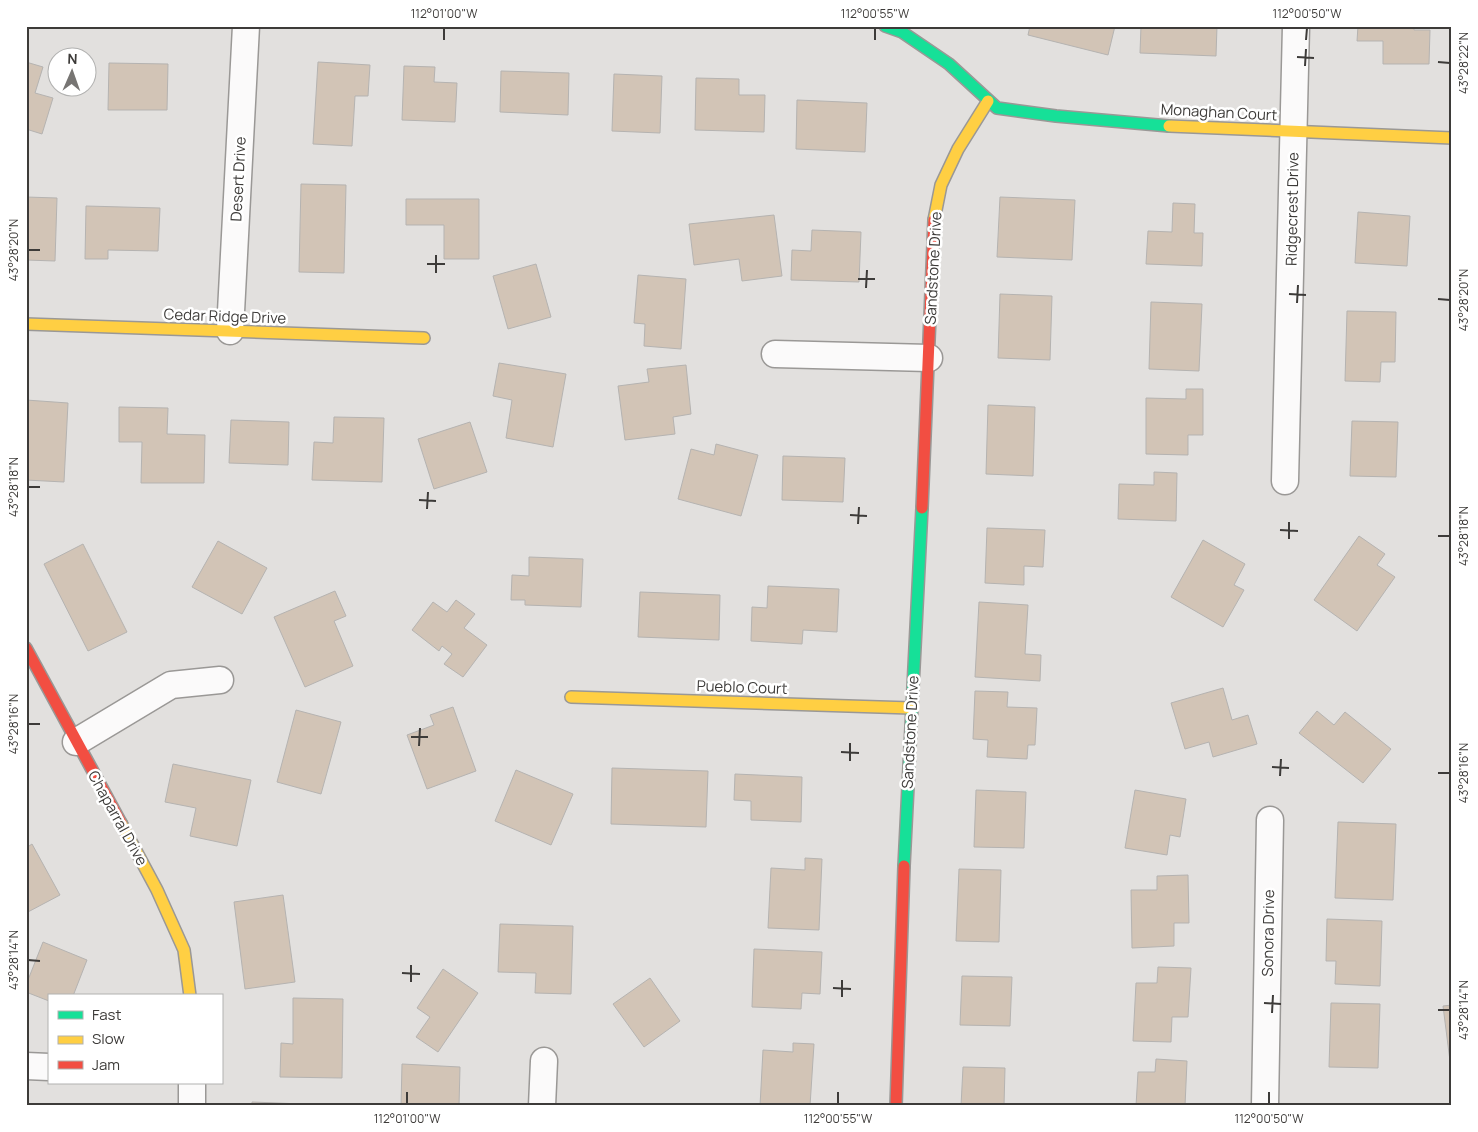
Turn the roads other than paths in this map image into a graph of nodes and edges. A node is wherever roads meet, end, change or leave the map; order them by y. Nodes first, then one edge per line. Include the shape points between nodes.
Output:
1 (246, 26) edge
2 (885, 26) edge
3 (1296, 26) edge
4 (988, 102) junction
5 (1294, 131) junction
6 (1452, 138) edge
7 (26, 324) edge
8 (230, 331) junction
9 (424, 338) dead end
10 (776, 354) dead end
11 (929, 358) junction
12 (1285, 481) dead end
13 (26, 648) edge
14 (220, 680) dead end
15 (571, 697) dead end
16 (911, 708) junction
17 (76, 742) junction
18 (1270, 820) dead end
19 (190, 994) edge
20 (544, 1061) dead end
21 (26, 1066) edge
22 (48, 1067) edge
23 (192, 1084) edge
24 (192, 1106) edge
25 (542, 1106) edge
26 (896, 1106) edge
27 (1264, 1106) edge

1 - 8 street, Desert Drive
2 - 4 street via 902,32 949,64
3 - 5 street, Ridgecrest Drive
4 - 5 street, Monaghan Court via 997,108 1056,116 1169,126
4 - 11 street, Sandstone Drive via 941,185 933,223
5 - 6 street, Monaghan Court
5 - 12 street, Ridgecrest Drive
7 - 8 street, Cedar Ridge Drive
8 - 9 street, Cedar Ridge Drive
10 - 11 street
11 - 16 street, Sandstone Drive
13 - 17 street, Chaparral Drive
14 - 17 street via 171,685
15 - 16 street, Pueblo Court
16 - 26 street, Sandstone Drive
17 - 19 street, Chaparral Drive via 157,890 184,950
18 - 27 street, Sonora Drive
20 - 25 street
21 - 22 street
23 - 24 street

